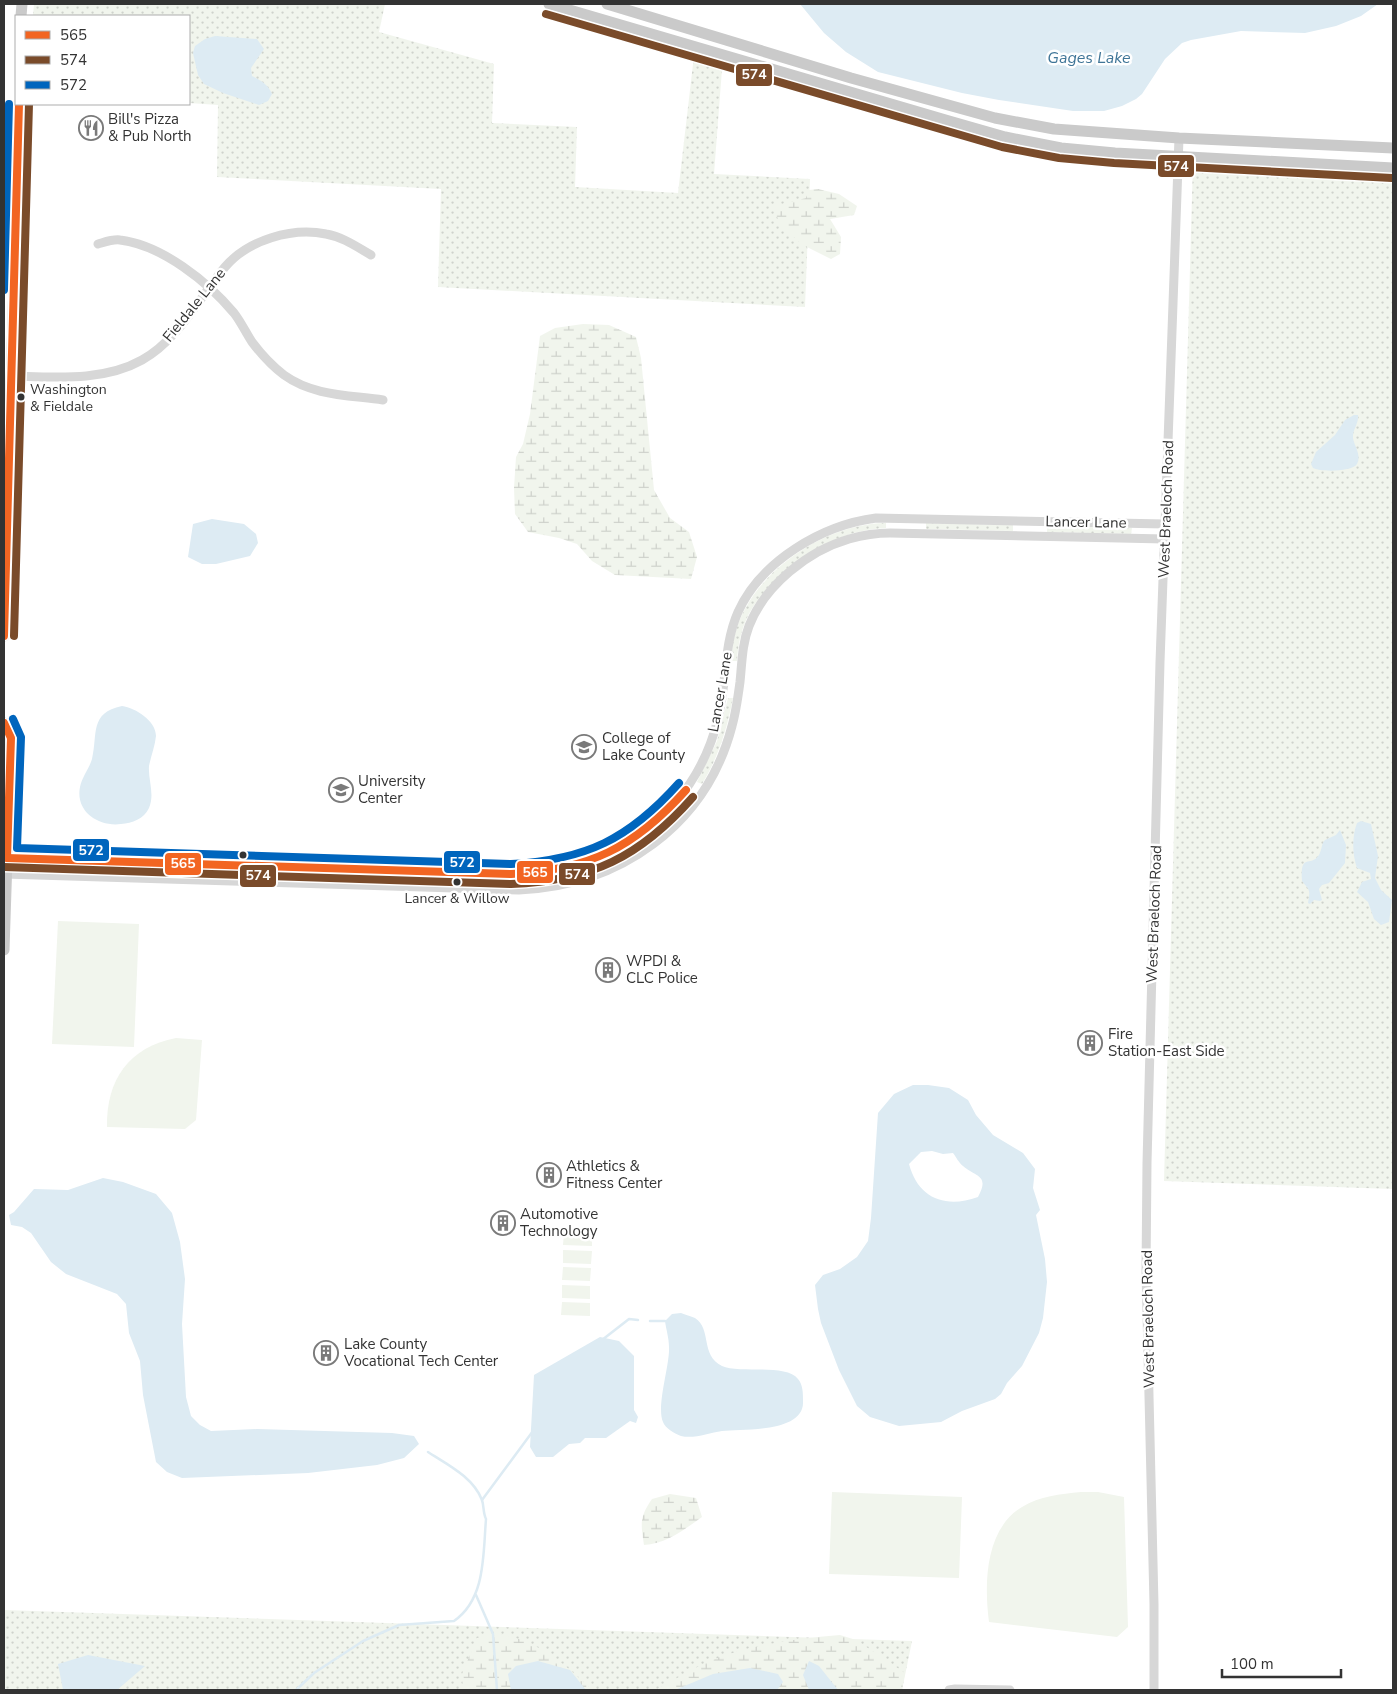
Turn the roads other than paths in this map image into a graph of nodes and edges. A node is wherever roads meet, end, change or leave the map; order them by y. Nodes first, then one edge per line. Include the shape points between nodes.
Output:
1 (549, 4) edge
2 (607, 4) edge
3 (19, 105) edge
4 (1179, 138) junction
5 (4, 143) edge
6 (1393, 148) edge
7 (18, 150) junction
8 (4, 152) edge
9 (1178, 156) junction
10 (1393, 168) edge
11 (98, 244) dead end
12 (371, 255) dead end
13 (210, 288) junction
14 (11, 376) junction
15 (383, 400) dead end
16 (6, 474) edge
17 (1166, 524) junction
18 (1165, 539) junction
19 (4, 636) edge
20 (4, 723) edge
21 (5, 858) edge
22 (5, 874) edge
23 (4, 950) edge
24 (950, 1690) edge
25 (1010, 1690) edge
26 (1154, 1690) edge

1 - 9 main road via 1005,136 1061,148
2 - 4 main road via 995,118 1054,129
3 - 7 main road
4 - 6 main road
4 - 9 street, West Braeloch Road
5 - 7 street
7 - 8 street
7 - 14 main road
9 - 10 main road
9 - 17 street, West Braeloch Road
11 - 13 street via 121,240 138,244 180,264
12 - 13 street, Fieldale Lane via 327,234 295,232 248,248 226,266
13 - 14 street, Fieldale Lane via 175,332 142,360 93,376
13 - 15 street via 235,315 262,354 285,376 317,391
14 - 16 main road
16 - 19 main road
17 - 18 street, West Braeloch Road
17 - 21 street, Lancer Lane via 876,518 853,522 805,542 768,571 738,612 730,636 714,735 686,790 647,830 622,847 584,863 540,873 511,874
18 - 22 street, Lancer Lane via 890,533 865,535 823,550 783,578 755,612 744,641 738,700 729,735 718,764 699,797 665,836 643,852 583,879 546,888 519,890
18 - 26 street, West Braeloch Road via 1147,1172
20 - 21 main road via 10,738
21 - 22 main road
22 - 23 main road
24 - 25 street

